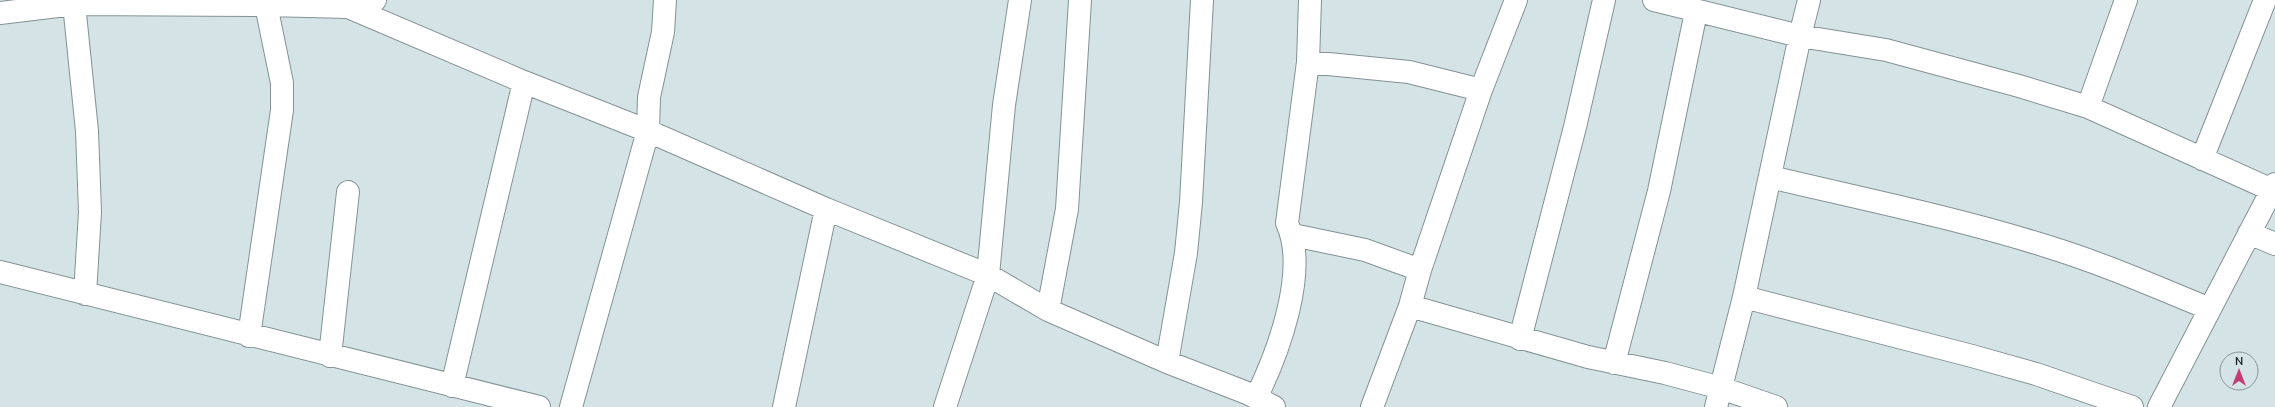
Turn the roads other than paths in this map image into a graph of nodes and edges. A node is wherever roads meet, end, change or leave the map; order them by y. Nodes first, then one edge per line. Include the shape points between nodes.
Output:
1 (375, 0) edge
2 (665, 0) edge
3 (1020, 0) edge
4 (1080, 0) edge
5 (1202, 0) edge
6 (1310, 0) edge
7 (1516, 0) edge
8 (1604, 0) edge
9 (1654, 0) edge
10 (1809, 0) edge
11 (2126, 0) edge
12 (2265, 0) edge
13 (74, 4) junction
14 (266, 4) junction
15 (348, 7) junction
16 (1696, 12) junction
17 (0, 13) edge
18 (1800, 36) junction
19 (1308, 62) junction
20 (524, 82) junction
21 (1481, 90) junction
22 (2088, 107) junction
23 (648, 131) junction
24 (2202, 159) junction
25 (1770, 177) junction
26 (2274, 187) edge
27 (348, 192) dead end
28 (826, 209) junction
29 (2249, 233) junction
30 (1292, 235) junction
31 (2275, 244) edge
32 (1420, 270) junction
33 (0, 272) edge
34 (988, 275) junction
35 (85, 294) junction
36 (1744, 297) junction
37 (1410, 306) junction
38 (2210, 309) junction
39 (1048, 310) junction
40 (249, 336) junction
41 (1520, 339) junction
42 (330, 356) junction
43 (1167, 362) junction
44 (1614, 363) junction
45 (452, 386) junction
46 (1719, 397) edge
47 (1265, 403) edge
48 (540, 407) edge
49 (571, 407) edge
50 (784, 407) edge
51 (945, 407) edge
52 (1372, 407) edge
53 (1776, 407) edge
54 (2132, 407) edge
55 (2159, 407) edge

1 - 15 street
2 - 23 street via 662,32 649,97
3 - 34 street via 1004,105
4 - 39 street via 1067,209
5 - 43 street via 1187,246
6 - 19 street
7 - 21 street
8 - 41 street via 1575,127
9 - 16 street
10 - 18 street
11 - 22 street
12 - 24 street
13 - 14 street
13 - 17 street
13 - 35 street via 88,138 90,212
14 - 15 street
14 - 40 street via 282,83 282,110
15 - 20 street
16 - 18 street
16 - 44 street via 1659,190
18 - 22 street via 1886,50 1939,63
18 - 25 street
19 - 21 street via 1409,72
19 - 30 street via 1287,224
20 - 23 street
20 - 45 street
21 - 32 street
22 - 24 street
23 - 28 street
23 - 49 street
24 - 26 street
25 - 36 street
25 - 38 street via 2043,245 2088,260
26 - 29 street
27 - 42 street
28 - 34 street
28 - 50 street
29 - 31 street
29 - 38 street
30 - 32 street via 1365,250
30 - 47 street via 1296,271
32 - 37 street
33 - 35 street
34 - 39 street
34 - 51 street
35 - 40 street
36 - 46 street
36 - 54 street via 2036,374
37 - 41 street
37 - 52 street
38 - 55 street
39 - 43 street
40 - 42 street
41 - 44 street
42 - 45 street
43 - 47 street
44 - 46 street via 1664,373
45 - 48 street
46 - 53 street

